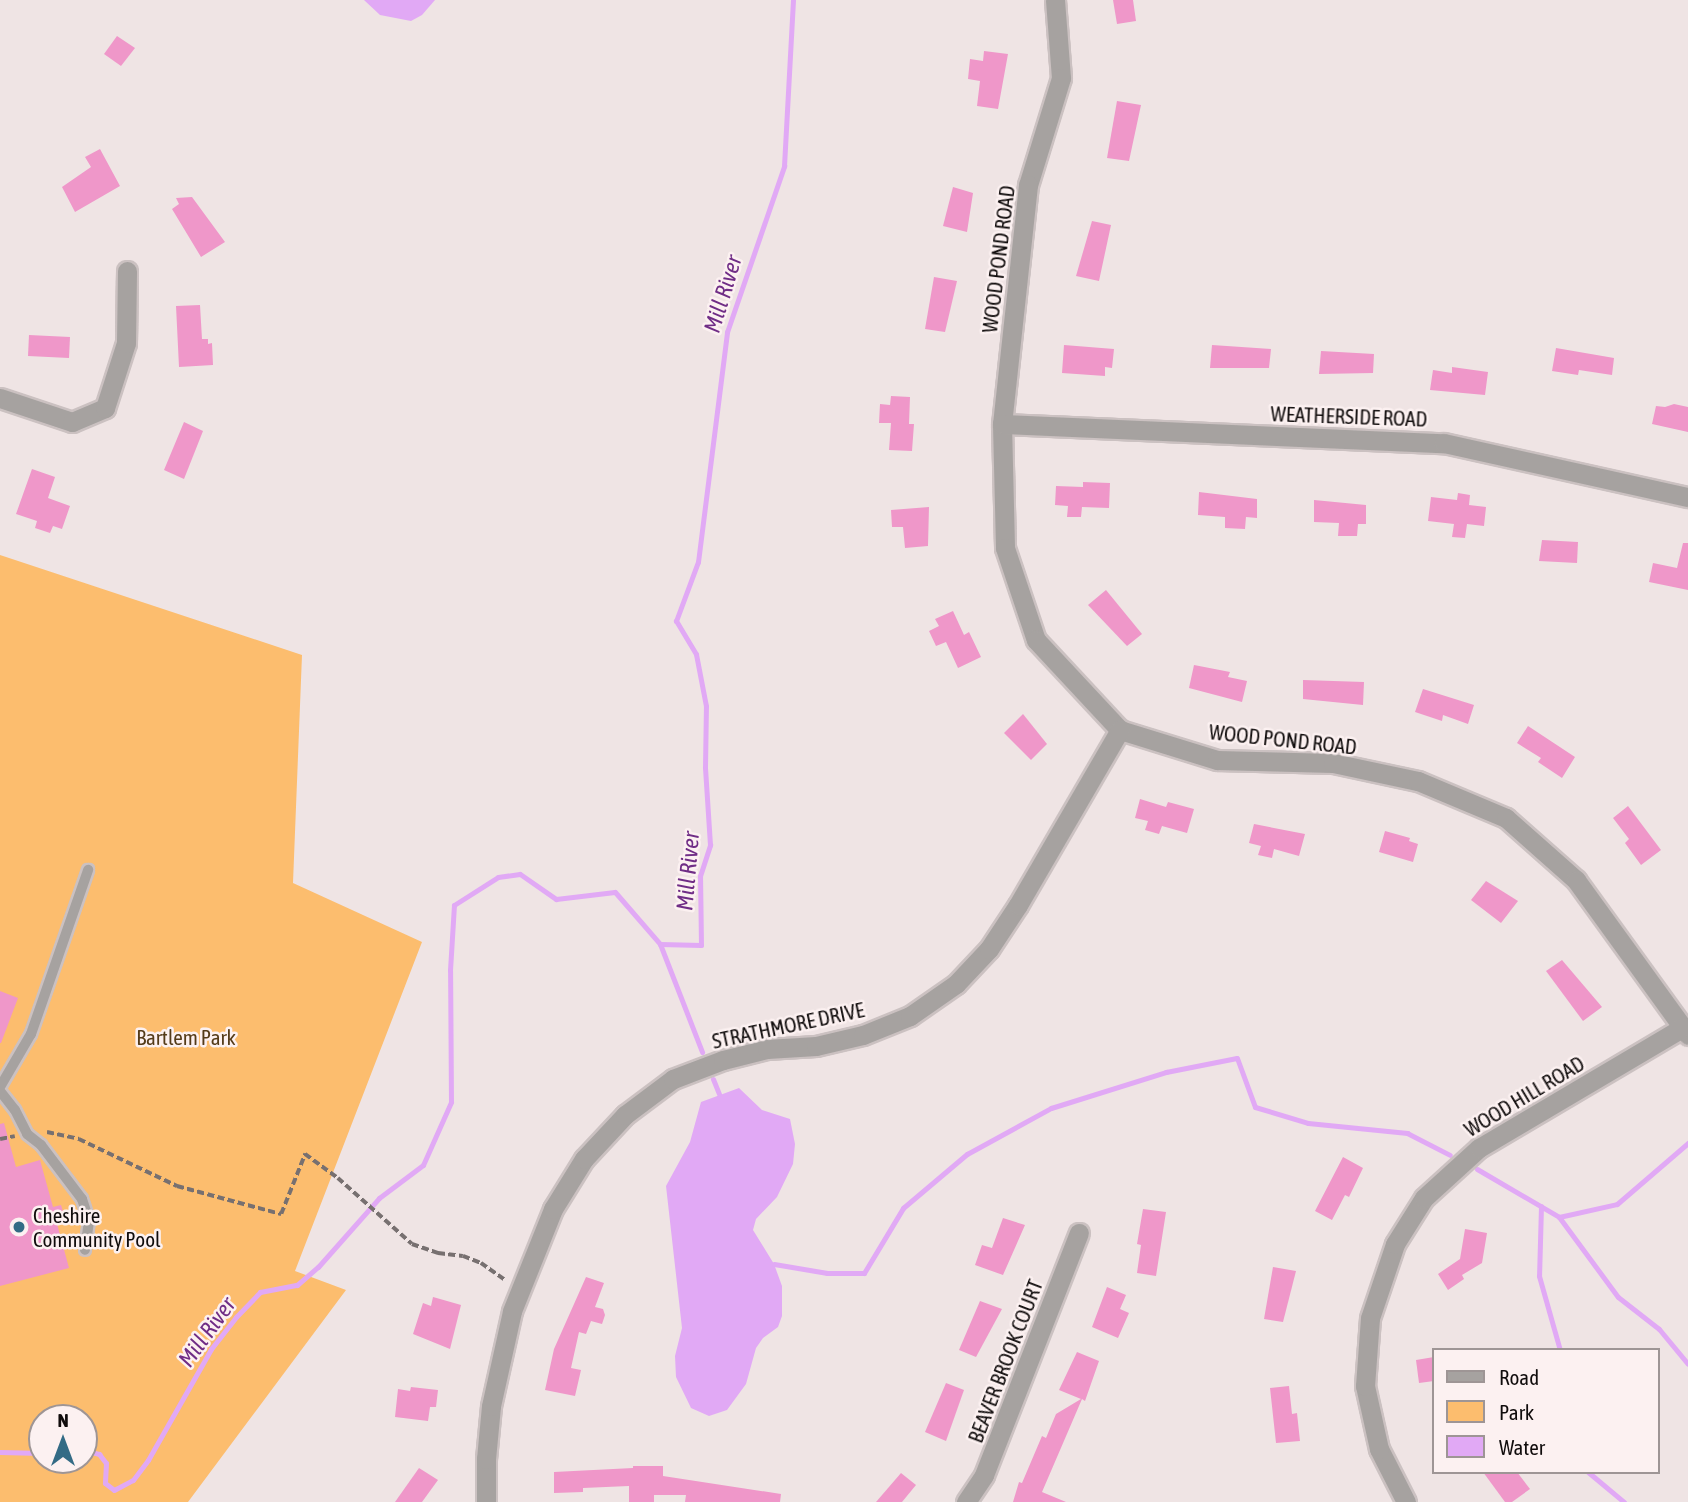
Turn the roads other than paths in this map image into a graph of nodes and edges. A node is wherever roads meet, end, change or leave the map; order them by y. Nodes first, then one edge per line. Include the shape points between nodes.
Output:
1 (1055, 0) edge
2 (127, 271) dead end
3 (0, 398) edge
4 (1002, 424) junction
5 (1688, 497) edge
6 (1119, 730) junction
7 (88, 870) dead end
8 (1685, 1031) edge
9 (0, 1089) edge
10 (1079, 1233) dead end
11 (85, 1250) dead end
12 (486, 1502) edge
13 (966, 1502) edge
14 (1406, 1502) edge

1 - 4 street, WOOD POND ROAD via 1061,78 1028,185
2 - 3 street via 127,343 105,408 72,422
4 - 5 street, WEATHERSIDE ROAD via 1444,443
4 - 6 street, WOOD POND ROAD via 1004,548 1036,640
6 - 8 street, WOOD POND ROAD via 1217,760 1333,764 1419,781 1506,818 1576,880
6 - 12 street, STRATHMORE DRIVE via 1018,905 989,949 956,984 911,1016 863,1035 756,1052 673,1079 625,1115 584,1159 553,1209 520,1286 500,1353 485,1460
7 - 9 lane via 31,1034
8 - 14 street, WOOD HILL ROAD via 1479,1148 1424,1198 1395,1244 1370,1318 1365,1386 1379,1449
9 - 11 lane via 27,1134 41,1145 82,1199 89,1221
10 - 13 street, BEAVER BROOK COURT via 984,1475

